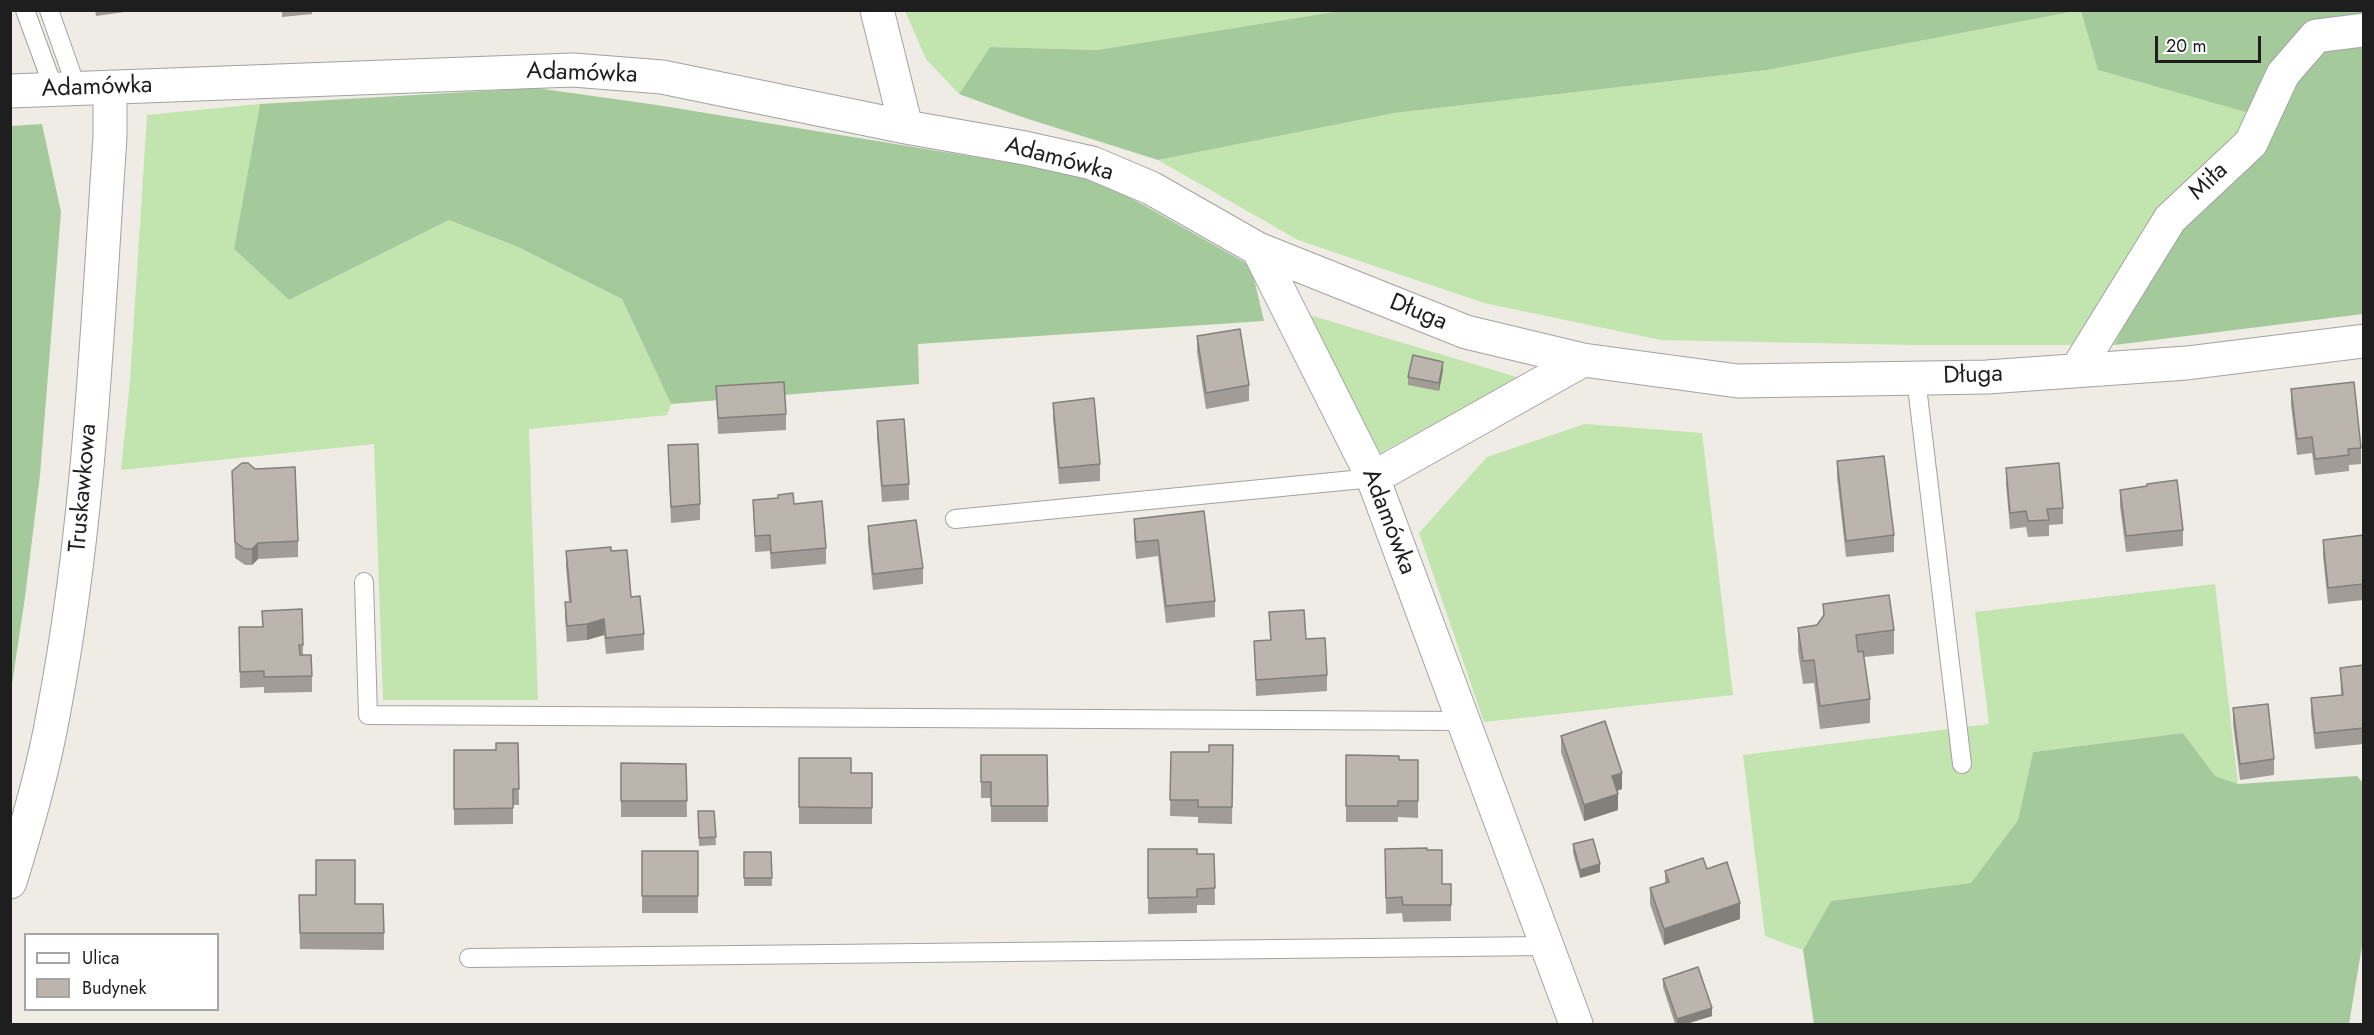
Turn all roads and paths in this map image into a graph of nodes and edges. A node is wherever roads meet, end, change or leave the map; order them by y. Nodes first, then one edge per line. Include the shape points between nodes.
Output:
1 (25, 10) edge
2 (49, 10) edge
3 (877, 10) edge
4 (2364, 30) edge
5 (110, 87) junction
6 (65, 89) junction
7 (10, 91) edge
8 (906, 127) junction
9 (1258, 249) junction
10 (2364, 341) edge
11 (1583, 360) junction
12 (2076, 371) junction
13 (1916, 378) junction
14 (1373, 478) junction
15 (955, 519) dead end
16 (364, 582) dead end
17 (1464, 721) junction
18 (1962, 764) dead end
19 (10, 882) edge
20 (1547, 946) junction
21 (469, 958) dead end
22 (1576, 1024) edge

1 - 6 lane
2 - 6 lane
3 - 8 street
4 - 12 street, Miła via 2316,36 2283,74 2251,143 2170,219
5 - 6 street, Adamówka
5 - 8 street, Adamówka via 573,70 662,77
5 - 19 street, Truskawkowa via 87,474 74,594 54,712
6 - 7 street, Adamówka
8 - 9 street, Adamówka via 1092,163 1151,188
9 - 11 street, Długa via 1466,332
9 - 14 street, Adamówka
10 - 12 street, Długa via 2187,363
11 - 13 street, Długa via 1738,381
11 - 14 street
12 - 13 street, Długa
13 - 18 lane
14 - 15 lane
14 - 17 street, Adamówka
16 - 17 lane via 368,716
17 - 20 street, Adamówka
20 - 21 lane
20 - 22 street, Adamówka

